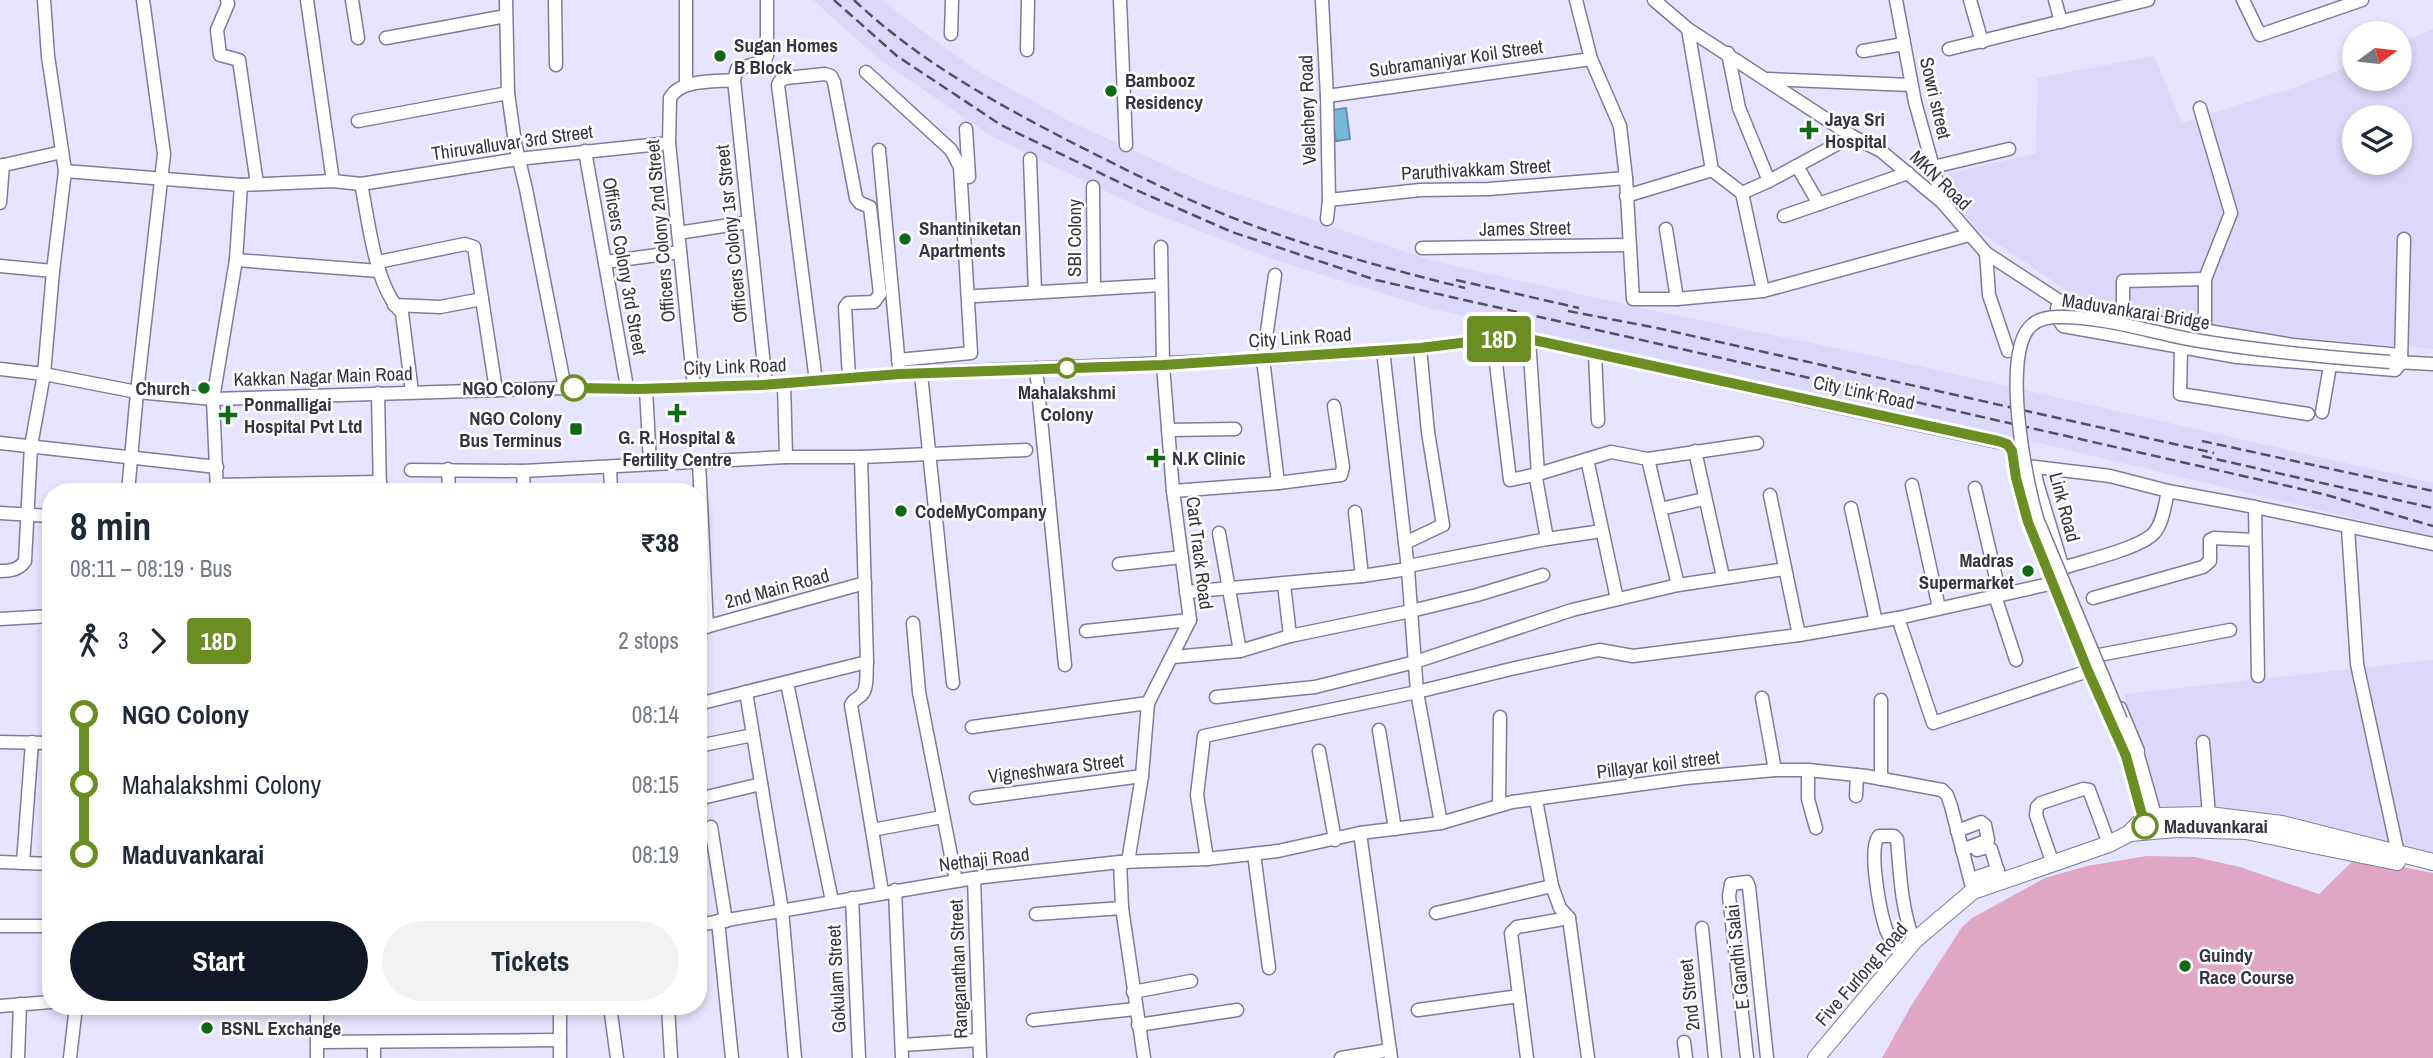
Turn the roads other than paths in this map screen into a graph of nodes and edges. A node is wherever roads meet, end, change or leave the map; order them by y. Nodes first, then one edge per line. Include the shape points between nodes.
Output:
1 (44, 0) edge
2 (143, 0) edge
3 (227, 0) edge
4 (307, 0) edge
5 (352, 0) edge
6 (506, 0) edge
7 (555, 0) edge
8 (686, 0) edge
9 (767, 0) edge
10 (952, 0) edge
11 (1028, 0) edge
12 (1120, 0) edge
13 (1322, 0) edge
14 (1576, 0) edge
15 (1654, 0) edge
16 (1896, 0) edge
17 (1970, 0) edge
18 (2055, 0) edge
19 (2243, 0) edge
20 (2362, 0) edge
21 (2143, 1) edge
22 (506, 16) junction
23 (2061, 22) junction
24 (1688, 29) junction
25 (951, 34) dead end
26 (358, 38) dead end
27 (386, 38) dead end
28 (1982, 42) junction
29 (1904, 44) junction
30 (1949, 49) dead end
31 (1027, 50) dead end
32 (1863, 51) dead end
33 (1728, 53) junction
34 (1591, 59) junction
35 (556, 65) dead end
36 (866, 72) dead end
37 (1766, 78) junction
38 (734, 80) junction
39 (686, 85) junction
40 (1911, 85) junction
41 (508, 93) junction
42 (1327, 96) junction
43 (2200, 108) dead end
44 (358, 121) dead end
45 (966, 128) dead end
46 (1852, 136) junction
47 (669, 143) junction
48 (1125, 145) dead end
49 (2009, 149) dead end
50 (879, 150) dead end
51 (585, 151) junction
52 (62, 152) junction
53 (518, 159) junction
54 (1030, 159) dead end
55 (1, 166) edge
56 (1797, 166) junction
57 (1933, 167) junction
58 (1712, 170) junction
59 (65, 171) junction
60 (1908, 173) junction
61 (163, 178) junction
62 (1626, 178) junction
63 (333, 181) junction
64 (1769, 181) junction
65 (257, 184) junction
66 (361, 184) junction
67 (241, 185) junction
68 (1093, 187) dead end
69 (1742, 193) junction
70 (1626, 195) junction
71 (1329, 200) junction
72 (0, 203) edge
73 (1943, 203) junction
74 (1819, 204) junction
75 (1784, 216) dead end
76 (1327, 219) dead end
77 (749, 222) junction
78 (1666, 229) dead end
79 (678, 233) junction
80 (1969, 234) junction
81 (2404, 239) dead end
82 (1629, 245) junction
83 (1161, 247) dead end
84 (1422, 248) dead end
85 (680, 252) junction
86 (1986, 253) junction
87 (236, 260) junction
88 (605, 262) junction
89 (0, 265) edge
90 (379, 267) junction
91 (53, 271) junction
92 (1275, 275) dead end
93 (2205, 279) junction
94 (1161, 285) junction
95 (1094, 289) junction
96 (1762, 291) junction
97 (1035, 292) junction
98 (976, 296) junction
99 (482, 299) junction
100 (1676, 299) junction
101 (2057, 300) junction
102 (394, 305) junction
103 (2123, 316) junction
104 (2204, 329) junction
105 (1493, 339) junction
106 (1529, 339) junction
107 (2180, 347) junction
108 (1420, 348) junction
109 (1383, 350) junction
110 (2008, 351) dead end
111 (1595, 354) junction
112 (1263, 359) junction
113 (898, 360) junction
114 (2397, 364) junction
115 (2433, 364) edge
116 (1163, 365) junction
117 (2330, 366) junction
118 (1036, 368) junction
119 (0, 369) edge
120 (979, 371) junction
121 (2433, 371) edge
122 (44, 374) junction
123 (900, 374) junction
124 (921, 374) junction
125 (849, 378) junction
126 (816, 381) junction
127 (784, 383) junction
128 (766, 385) junction
129 (565, 387) junction
130 (626, 387) junction
131 (694, 387) junction
132 (646, 388) junction
133 (496, 390) junction
134 (137, 392) junction
135 (412, 392) junction
136 (378, 393) junction
137 (213, 399) junction
138 (1334, 406) dead end
139 (2322, 412) dead end
140 (2308, 414) dead end
141 (1598, 421) dead end
142 (1235, 429) dead end
143 (1168, 430) junction
144 (0, 443) edge
145 (1757, 443) dead end
146 (31, 446) junction
147 (1026, 450) dead end
148 (1695, 451) junction
149 (930, 454) junction
150 (132, 457) junction
151 (786, 457) junction
152 (861, 457) junction
153 (1587, 459) junction
154 (1648, 459) junction
155 (699, 462) junction
156 (2014, 462) junction
157 (650, 463) junction
158 (217, 467) junction
159 (610, 467) junction
160 (2034, 468) junction
161 (448, 469) junction
162 (411, 470) dead end
163 (523, 471) junction
164 (1538, 474) junction
165 (129, 483) edge
166 (217, 483) edge
167 (380, 483) edge
168 (449, 483) edge
169 (524, 483) edge
170 (611, 483) edge
171 (700, 483) edge
172 (1278, 483) junction
173 (1912, 485) dead end
174 (1975, 488) dead end
175 (1173, 491) junction
176 (2168, 491) junction
177 (1770, 495) dead end
178 (1704, 499) junction
179 (2255, 507) junction
180 (1851, 508) dead end
181 (1660, 509) junction
182 (1355, 512) dead end
183 (0, 513) edge
184 (26, 514) junction
185 (42, 515) edge
186 (2348, 528) junction
187 (1602, 531) junction
188 (1219, 533) dead end
189 (1547, 539) junction
190 (2255, 540) junction
191 (1405, 543) junction
192 (2433, 544) edge
193 (1182, 557) junction
194 (1119, 565) dead end
195 (1408, 567) junction
196 (2063, 568) junction
197 (1785, 569) junction
198 (0, 571) edge
199 (1543, 575) dead end
200 (1362, 576) junction
201 (1723, 577) junction
202 (865, 583) junction
203 (2054, 583) junction
204 (1284, 584) junction
205 (1678, 585) junction
206 (1228, 587) junction
207 (1186, 592) junction
208 (1997, 596) junction
209 (2093, 598) dead end
210 (1618, 600) junction
211 (1939, 608) junction
212 (1411, 611) junction
213 (42, 617) edge
214 (1898, 618) junction
215 (0, 620) edge
216 (1190, 620) junction
217 (1876, 622) junction
218 (913, 623) dead end
219 (707, 627) edge
220 (1086, 631) dead end
221 (2230, 631) dead end
222 (1799, 635) junction
223 (1290, 636) junction
224 (1240, 652) junction
225 (2099, 655) junction
226 (1172, 657) junction
227 (2016, 660) dead end
228 (867, 662) junction
229 (1415, 662) junction
230 (1065, 665) dead end
231 (2088, 671) junction
232 (2258, 676) dead end
233 (787, 683) junction
234 (953, 683) dead end
235 (746, 692) junction
236 (1417, 692) junction
237 (1216, 697) dead end
238 (1762, 698) dead end
239 (1881, 700) dead end
240 (707, 702) edge
241 (1148, 703) junction
242 (1500, 717) dead end
243 (972, 727) dead end
244 (1379, 730) dead end
245 (753, 735) junction
246 (2203, 741) dead end
247 (0, 742) edge
248 (32, 742) junction
249 (42, 743) edge
250 (707, 744) edge
251 (1319, 751) dead end
252 (2132, 753) junction
253 (1775, 770) junction
254 (1808, 770) junction
255 (1857, 775) junction
256 (1142, 776) junction
257 (1881, 779) junction
258 (761, 784) junction
259 (1856, 796) dead end
260 (707, 797) edge
261 (976, 797) dead end
262 (1536, 800) junction
263 (1499, 805) junction
264 (2209, 815) junction
265 (942, 817) junction
266 (1441, 822) junction
267 (2147, 826) junction
268 (711, 827) dead end
269 (1816, 828) dead end
270 (1395, 829) junction
271 (872, 830) junction
272 (1957, 831) junction
273 (1360, 833) junction
274 (1335, 840) junction
275 (2109, 844) junction
276 (1278, 851) joint
277 (1965, 852) junction
278 (1254, 854) junction
279 (2399, 857) junction
280 (1207, 859) junction
281 (0, 862) edge
282 (1124, 862) junction
283 (2433, 862) edge
284 (23, 863) junction
285 (42, 864) edge
286 (2053, 864) junction
287 (2433, 873) edge
288 (2000, 876) junction
289 (974, 878) junction
290 (956, 881) junction
291 (1552, 886) junction
292 (1977, 886) junction
293 (895, 890) junction
294 (881, 892) junction
295 (852, 898) junction
296 (832, 901) junction
297 (1122, 908) junction
298 (782, 910) junction
299 (1436, 913) dead end
300 (1036, 914) dead end
301 (1569, 918) junction
302 (722, 921) junction
303 (707, 924) edge
304 (0, 926) edge
305 (42, 926) edge
306 (1702, 928) dead end
307 (1914, 941) junction
308 (1901, 956) junction
309 (1269, 968) dead end
310 (1191, 981) dead end
311 (1133, 992) junction
312 (1519, 996) junction
313 (42, 1003) edge
314 (19, 1004) junction
315 (0, 1006) edge
316 (1135, 1009) junction
317 (1237, 1010) dead end
318 (1418, 1010) dead end
319 (75, 1015) edge
320 (317, 1015) edge
321 (560, 1015) edge
322 (611, 1015) edge
323 (669, 1015) edge
324 (1033, 1020) dead end
325 (1138, 1025) junction
326 (560, 1040) junction
327 (979, 1040) junction
328 (317, 1042) junction
329 (374, 1042) junction
330 (1684, 1042) dead end
331 (902, 1052) edge
332 (1390, 1054) edge
333 (18, 1058) edge
334 (70, 1058) edge
335 (317, 1058) edge
336 (374, 1058) edge
337 (560, 1058) edge
338 (617, 1058) edge
339 (671, 1058) edge
340 (732, 1058) edge
341 (795, 1058) edge
342 (859, 1058) edge
343 (980, 1058) edge
344 (1144, 1058) edge
345 (1341, 1058) edge
346 (1527, 1058) edge
347 (1588, 1058) edge
348 (1686, 1058) edge
349 (1715, 1058) edge
350 (1746, 1058) edge
351 (1767, 1058) edge
352 (1816, 1058) edge

1 - 52 street
2 - 61 street via 164,154
3 - 65 street via 217,30 220,55 239,60
4 - 63 street
5 - 26 street
6 - 22 street
7 - 35 street
8 - 39 street
9 - 38 street via 765,61 737,69
10 - 25 street
11 - 31 street
12 - 48 street
13 - 42 street, Velachery Road
14 - 34 street
15 - 24 street, MKN Road
16 - 29 street, Sowri street
17 - 28 street
18 - 23 street
19 - 20 street via 2260,35
21 - 23 street
22 - 27 street
22 - 41 street
23 - 28 street
24 - 33 street, MKN Road
24 - 58 street
28 - 30 street
29 - 32 street
29 - 40 street, Sowri street
33 - 37 street, MKN Road
33 - 64 street via 1739,108
34 - 42 street, Subramaniyar Koil Street
34 - 62 street via 1620,126
36 - 113 street via 951,150 960,167 971,353
37 - 40 street
37 - 46 street, MKN Road
38 - 39 street
38 - 77 street, Officers Colony 1sr Street
39 - 47 street, Officers Colony 2nd Street via 670,98
40 - 57 street, Sowri street
41 - 44 street
41 - 53 street
42 - 71 street, Velachery Road
43 - 93 street via 2231,213
45 - 98 street
46 - 56 street
46 - 60 street, MKN Road
47 - 51 street, Thiruvalluvar 3rd Street
47 - 79 street, Officers Colony 2nd Street
49 - 57 street
50 - 113 street
51 - 53 street, Thiruvalluvar 3rd Street
51 - 88 street, Officers Colony 3rd Street
52 - 55 street
52 - 59 street
53 - 66 street, Thiruvalluvar 3rd Street
53 - 129 street
54 - 97 street, SBI Colony
55 - 72 street
56 - 64 street
56 - 74 street
57 - 73 street, Sowri street
58 - 69 street
58 - 70 street
59 - 61 street, Thiruvalluvar 3rd Street
59 - 91 street
60 - 73 street, MKN Road
60 - 74 street
61 - 67 street, Thiruvalluvar 3rd Street
61 - 134 street
62 - 70 street
62 - 71 street, Paruthivakkam Street
63 - 65 street, Thiruvalluvar 3rd Street
63 - 66 street, Thiruvalluvar 3rd Street
64 - 69 street
65 - 67 street, Thiruvalluvar 3rd Street
66 - 90 street
67 - 87 street
68 - 95 street, SBI Colony
69 - 96 street
70 - 82 street
71 - 76 street, Velachery Road
73 - 80 street, MKN Road
74 - 75 street
77 - 79 street
77 - 128 street, Officers Colony 1sr Street
78 - 100 street
79 - 85 street, Officers Colony 2nd Street
80 - 86 street, MKN Road
80 - 96 street
81 - 114 street
82 - 84 street, James Street
82 - 100 street via 1633,299
83 - 94 street
85 - 88 street
85 - 131 street, Officers Colony 2nd Street
86 - 101 street, MKN Road
86 - 110 street via 1989,295
87 - 90 street
87 - 137 street
88 - 130 street, Officers Colony 3rd Street
89 - 91 street
90 - 99 street via 472,245
90 - 102 street
91 - 122 street
92 - 112 street
93 - 103 street via 2123,281
93 - 104 street
94 - 95 street, SBI Colony
94 - 116 street
95 - 97 street, SBI Colony
96 - 100 street
97 - 98 street, SBI Colony
98 - 120 street
99 - 102 street via 440,307
99 - 133 street
101 - 103 street, MKN Road
101 - 107 street, MKN Road via 2058,319 2066,328
102 - 135 street via 404,320
103 - 104 street, MKN Road
104 - 114 street, MKN Road
105 - 106 street, City Link Road
105 - 108 street, City Link Road
105 - 164 street via 1510,481
106 - 111 street, City Link Road
106 - 164 street
107 - 117 street, MKN Road
107 - 140 street via 2179,394
108 - 109 street, City Link Road
108 - 191 street via 1443,525
109 - 112 street, City Link Road
109 - 191 street
111 - 141 street
111 - 156 street, City Link Road via 1998,441 2007,444
112 - 116 street, City Link Road
112 - 172 street
113 - 123 street
114 - 115 street, MKN Road
114 - 117 street, MKN Road
114 - 121 street, MKN Road
114 - 252 street, Maduvankarai Bridge, bridge via 2193,340 2082,318 2035,322 2023,336 2017,376 2031,498
116 - 118 street, City Link Road
116 - 143 street, Cart Track Road
117 - 139 street
118 - 120 street, City Link Road
118 - 230 street
119 - 122 street, Kakkan Nagar Main Road
120 - 124 street, City Link Road
122 - 134 street, Kakkan Nagar Main Road
122 - 146 street
123 - 124 street, City Link Road
123 - 125 street, City Link Road
124 - 149 street
125 - 126 street, City Link Road
125 - 126 street via 845,307 874,302 880,293 870,207 856,198 834,82 825,74 786,78 778,85
126 - 127 street, City Link Road
127 - 128 street, City Link Road
127 - 151 street
128 - 131 street, City Link Road
129 - 130 street, City Link Road
129 - 133 street, Kakkan Nagar Main Road
130 - 132 street, City Link Road
131 - 132 street, City Link Road
132 - 157 street
133 - 135 street, Kakkan Nagar Main Road
134 - 137 street, Kakkan Nagar Main Road
134 - 150 street
135 - 136 street, Kakkan Nagar Main Road
136 - 137 street, Kakkan Nagar Main Road
136 - 167 street
137 - 158 street
138 - 172 street via 1341,475
142 - 143 street
143 - 175 street, Cart Track Road
144 - 146 street
145 - 148 street
146 - 150 street
146 - 184 street
147 - 149 street
148 - 154 street
148 - 178 street
149 - 152 street
149 - 234 street
150 - 158 street
150 - 165 street
151 - 152 street
151 - 155 street
152 - 202 street
153 - 154 street via 1611,452
153 - 164 street
153 - 187 street
154 - 181 street
155 - 157 street
155 - 171 street
156 - 160 street, Link Road
156 - 203 street, Link Road via 2028,522
157 - 159 street
158 - 166 street
159 - 163 street
159 - 170 street
160 - 176 street via 2110,476
160 - 196 street, Link Road
161 - 162 street
161 - 163 street
161 - 168 street
163 - 169 street
164 - 189 street
172 - 175 street
173 - 211 street
174 - 208 street
175 - 193 street, Cart Track Road
176 - 179 street
176 - 196 street via 2155,532 2142,542
177 - 197 street
178 - 181 street
178 - 201 street
179 - 186 street
179 - 190 street
180 - 217 street
181 - 205 street
182 - 200 street
183 - 184 street
184 - 185 street
184 - 198 street via 25,561 21,567
186 - 192 street
186 - 279 street via 2357,664
187 - 189 street
187 - 210 street
188 - 206 street
189 - 195 street
190 - 209 street via 2214,538 2210,540 2210,561 2203,567
190 - 232 street
191 - 195 street
193 - 194 street
193 - 207 street, Cart Track Road
195 - 200 street
195 - 212 street
196 - 225 street, Link Road
197 - 201 street
197 - 222 street
199 - 212 street
200 - 204 street
201 - 205 street
202 - 219 street, 2nd Main Road
202 - 228 street
203 - 208 street
203 - 231 street, Link Road
204 - 206 street
204 - 223 street
205 - 210 street
206 - 207 street
206 - 224 street
207 - 216 street, Cart Track Road
208 - 211 street
208 - 227 street
210 - 229 street via 1572,610
211 - 214 street
212 - 223 street
212 - 229 street
213 - 215 street
214 - 217 street
214 - 231 street via 1933,723
216 - 220 street
216 - 226 street, Cart Track Road
217 - 222 street
218 - 265 street via 919,692
221 - 225 street
222 - 236 street via 1633,656 1600,650
223 - 224 street
224 - 226 street
225 - 252 street, Link Road
226 - 241 street, Cart Track Road
228 - 233 street
228 - 271 street via 865,689 850,705
229 - 236 street
229 - 237 street via 1315,687
231 - 252 street, Link Road
233 - 235 street
233 - 296 street
235 - 240 street
235 - 245 street
236 - 266 street
236 - 280 street via 1204,736 1197,795
238 - 253 street
239 - 257 street
241 - 243 street
241 - 256 street, Cart Track Road
242 - 263 street
244 - 270 street
245 - 250 street
245 - 258 street
246 - 264 street
247 - 248 street
248 - 249 street
248 - 284 street
251 - 274 street
252 - 267 street
253 - 254 street, Pillayar koil street
253 - 262 street, Pillayar koil street
254 - 255 street, Pillayar koil street
254 - 269 street via 1808,799
255 - 257 street, Pillayar koil street
255 - 259 street
256 - 261 street, Vigneshwara Street
256 - 282 street, Cart Track Road
257 - 272 street, Pillayar koil street via 1942,790
258 - 260 street
258 - 298 street
262 - 263 street, Pillayar koil street
262 - 291 street
263 - 266 street, Pillayar koil street
264 - 267 main road
264 - 279 main road via 2282,824
265 - 271 street
265 - 290 street
266 - 270 street, Pillayar koil street
267 - 275 main road, Five Furlong Road
267 - 279 main road via 2269,834
268 - 302 street
270 - 273 street, Pillayar koil street
271 - 294 street
272 - 277 street, Pillayar koil street
272 - 277 street via 1981,822 1985,825 1988,840
273 - 274 street, Pillayar koil street
273 - 332 street
274 - 276 street, Pillayar koil street
275 - 286 main road, Five Furlong Road
275 - 286 street via 2089,790 2041,803 2036,815
276 - 278 street, Nethaji Road
277 - 288 street via 1990,847
277 - 292 street, Pillayar koil street
278 - 280 street, Nethaji Road
278 - 309 street
279 - 283 main road
279 - 287 main road
280 - 282 street, Nethaji Road
281 - 284 street
282 - 289 street, Nethaji Road
282 - 297 street, Cart Track Road
284 - 285 street
286 - 288 main road, Five Furlong Road
288 - 292 main road, Five Furlong Road
289 - 290 street, Nethaji Road
289 - 327 street, Ranganathan Street
290 - 293 street, Nethaji Road
291 - 299 street
291 - 301 street
292 - 307 main road, Five Furlong Road
293 - 294 street, Nethaji Road
293 - 331 street
294 - 295 street, Nethaji Road
295 - 296 street, Nethaji Road
295 - 342 street, Gokulam Street
296 - 298 street, Nethaji Road
297 - 300 street
297 - 311 street, Cart Track Road
298 - 302 street, Nethaji Road
298 - 341 street
301 - 312 street via 1513,929
301 - 347 street
302 - 303 street, Nethaji Road
302 - 340 street
304 - 305 street
306 - 349 street, 2nd Street
307 - 308 main road, Five Furlong Road
307 - 308 street via 1899,876 1897,839 1879,836 1874,854 1882,914
308 - 352 main road, Five Furlong Road
310 - 311 street
311 - 316 street, Cart Track Road
312 - 318 street
312 - 346 street
313 - 314 street
314 - 315 street
314 - 333 street
316 - 324 street
316 - 325 street, Cart Track Road
317 - 325 street
319 - 334 street
320 - 328 street
321 - 326 street
322 - 338 street
323 - 339 street
325 - 344 street, Cart Track Road
326 - 329 street
326 - 337 street
327 - 331 street
327 - 343 street, Ranganathan Street
328 - 329 street
328 - 335 street
329 - 336 street
330 - 348 street
332 - 345 street
350 - 351 street, E Gandhi Salai via 1728,896 1731,884 1747,882

